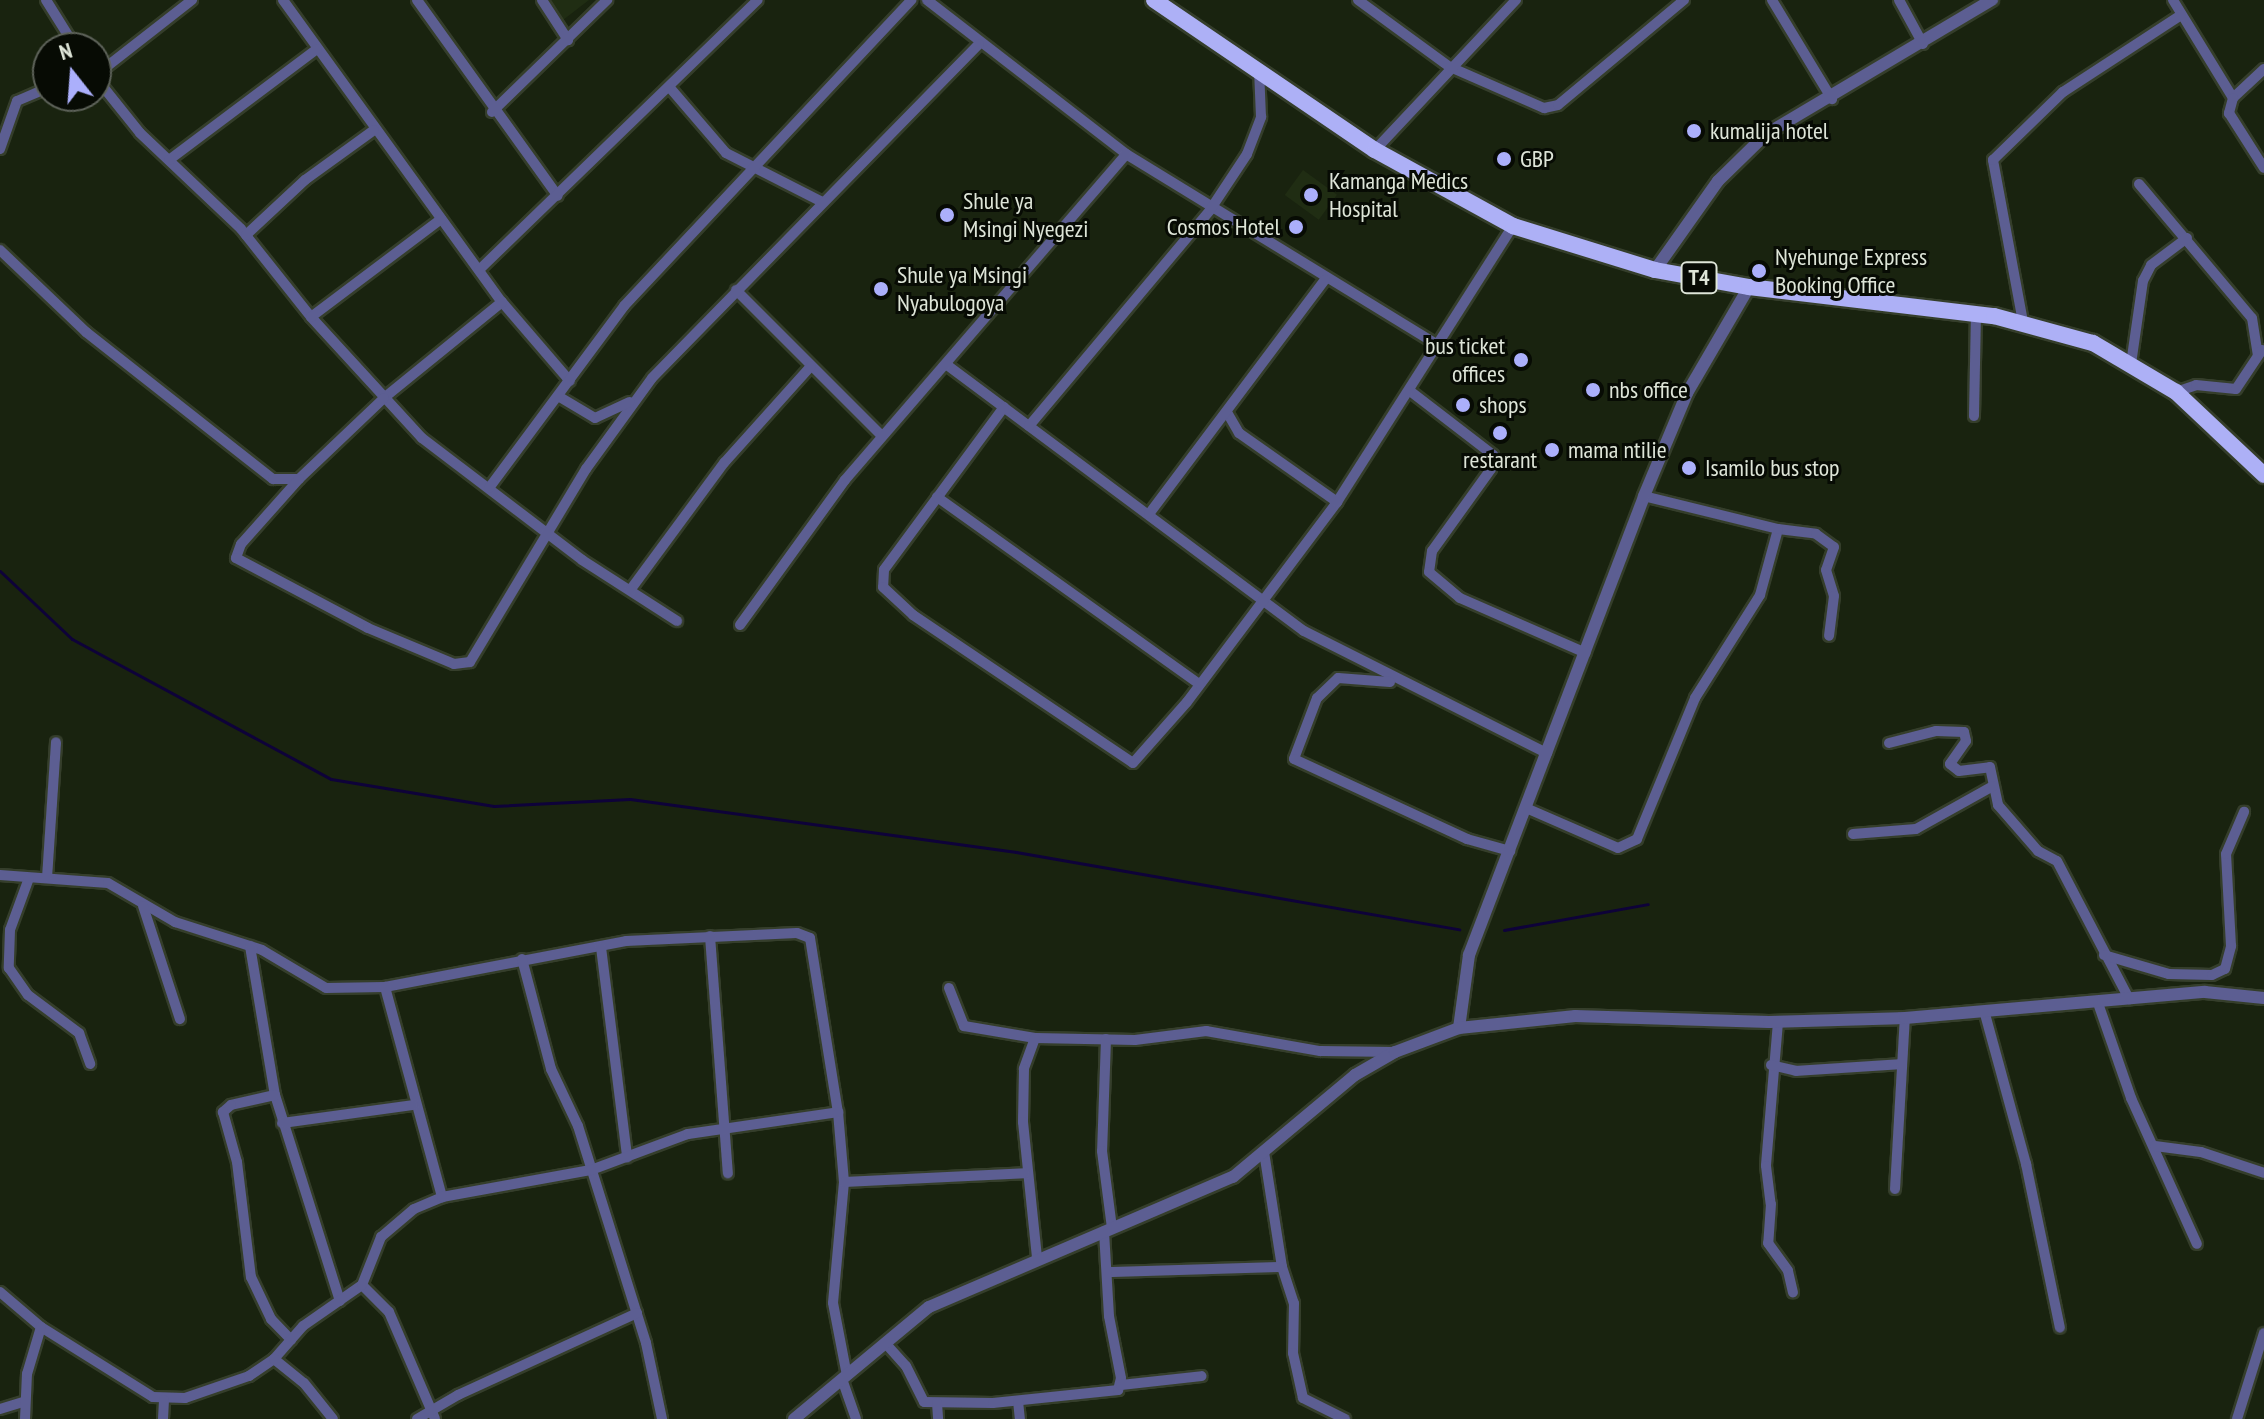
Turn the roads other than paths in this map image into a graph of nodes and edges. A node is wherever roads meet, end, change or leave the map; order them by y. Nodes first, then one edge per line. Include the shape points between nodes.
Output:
1 (46, 0) edge
2 (192, 0) edge
3 (283, 0) edge
4 (417, 0) edge
5 (542, 0) edge
6 (607, 0) edge
7 (758, 0) edge
8 (911, 0) edge
9 (927, 0) edge
10 (1154, 0) edge
11 (1516, 0) edge
12 (1684, 0) edge
13 (1772, 0) edge
14 (1899, 0) edge
15 (1992, 0) edge
16 (2173, 0) edge
17 (1366, 2) edge
18 (2181, 15) junction
19 (66, 32) edge
20 (568, 40) junction
21 (979, 44) junction
22 (1923, 44) junction
23 (317, 49) junction
24 (112, 64) edge
25 (1450, 67) junction
26 (1259, 68) junction
27 (2264, 69) edge
28 (671, 89) junction
29 (32, 95) edge
30 (112, 95) edge
31 (2233, 98) junction
32 (1832, 99) junction
33 (492, 112) junction
34 (374, 130) junction
35 (0, 149) edge
36 (1375, 150) junction
37 (1126, 154) junction
38 (169, 160) junction
39 (2264, 168) edge
40 (750, 170) junction
41 (2139, 184) dead end
42 (558, 196) junction
43 (822, 202) junction
44 (1210, 210) junction
45 (441, 219) junction
46 (1513, 226) junction
47 (246, 235) junction
48 (2187, 238) junction
49 (0, 250) edge
50 (479, 270) junction
51 (1655, 270) junction
52 (1325, 280) junction
53 (1749, 287) junction
54 (736, 290) junction
55 (502, 302) junction
56 (1976, 314) junction
57 (311, 317) junction
58 (2023, 322) junction
59 (1438, 345) junction
60 (2261, 352) edge
61 (2131, 364) junction
62 (947, 365) junction
63 (811, 366) junction
64 (570, 381) junction
65 (1410, 391) junction
66 (2176, 392) junction
67 (558, 396) junction
68 (384, 398) junction
69 (635, 398) junction
70 (1004, 407) junction
71 (1228, 414) junction
72 (1974, 416) dead end
73 (1029, 426) junction
74 (882, 436) junction
75 (2264, 475) edge
76 (299, 479) junction
77 (489, 488) junction
78 (1644, 496) junction
79 (937, 497) junction
80 (1337, 502) junction
81 (1149, 514) junction
82 (1778, 529) junction
83 (546, 533) junction
84 (631, 589) junction
85 (1263, 603) junction
86 (677, 621) dead end
87 (740, 625) dead end
88 (1829, 636) dead end
89 (1586, 653) junction
90 (1396, 682) junction
91 (1199, 684) junction
92 (56, 742) dead end
93 (1889, 743) dead end
94 (1547, 753) junction
95 (1993, 786) junction
96 (1526, 808) junction
97 (2244, 812) dead end
98 (1853, 834) dead end
99 (1510, 851) junction
100 (0, 875) edge
101 (29, 878) junction
102 (47, 878) junction
103 (143, 906) junction
104 (710, 936) junction
105 (250, 946) junction
106 (601, 947) junction
107 (2104, 955) junction
108 (522, 959) junction
109 (385, 987) junction
110 (949, 988) dead end
111 (2264, 998) edge
112 (2129, 999) junction
113 (2098, 1003) junction
114 (1985, 1014) junction
115 (1905, 1018) junction
116 (180, 1019) dead end
117 (1778, 1022) junction
118 (1459, 1028) junction
119 (1035, 1038) junction
120 (1106, 1039) junction
121 (1395, 1052) junction
122 (90, 1064) dead end
123 (1902, 1064) junction
124 (1771, 1065) junction
125 (275, 1095) junction
126 (413, 1105) junction
127 (838, 1112) junction
128 (282, 1123) junction
129 (722, 1127) junction
130 (2155, 1146) junction
131 (1264, 1152) junction
132 (627, 1157) junction
133 (591, 1170) junction
134 (728, 1173) dead end
135 (1025, 1173) junction
136 (2264, 1173) edge
137 (844, 1182) junction
138 (1895, 1189) dead end
139 (442, 1197) junction
140 (1108, 1229) junction
141 (2197, 1244) dead end
142 (1037, 1257) junction
143 (1282, 1267) junction
144 (1109, 1272) junction
145 (362, 1285) junction
146 (0, 1292) edge
147 (1793, 1292) dead end
148 (340, 1301) junction
149 (637, 1313) junction
150 (41, 1327) junction
151 (2060, 1328) dead end
152 (2264, 1333) edge
153 (291, 1340) junction
154 (887, 1345) junction
155 (274, 1359) junction
156 (1202, 1376) dead end
157 (845, 1377) junction
158 (1121, 1385) junction
159 (164, 1400) junction
160 (1018, 1401) junction
161 (23, 1402) junction
162 (937, 1403) junction
163 (0, 1409) edge
164 (432, 1415) edge
165 (25, 1419) edge
166 (163, 1419) edge
167 (333, 1419) edge
168 (417, 1419) edge
169 (662, 1419) edge
170 (794, 1419) edge
171 (856, 1419) edge
172 (938, 1419) edge
173 (1020, 1419) edge
174 (1345, 1419) edge
175 (2237, 1419) edge

1 - 19 street
2 - 24 street
3 - 23 street
4 - 33 street
5 - 20 street
6 - 20 street
7 - 28 street
8 - 40 street
9 - 21 street
10 - 26 highway, T4
11 - 25 street
12 - 25 street via 1558,105 1529,106
13 - 32 street
14 - 22 street
15 - 22 street
16 - 18 street
17 - 25 street
18 - 31 street
18 - 58 street via 2063,92 1993,160
20 - 33 street
21 - 37 street
21 - 43 street
22 - 32 street
23 - 34 street
23 - 38 street
25 - 36 street
26 - 36 highway, T4
26 - 44 street via 1256,135
27 - 31 street
28 - 40 street via 726,153
28 - 42 street
29 - 35 street via 17,101
30 - 38 street
31 - 39 street via 2233,124
32 - 51 street via 1790,119 1742,154
33 - 42 street
34 - 45 street
34 - 47 street via 305,180
36 - 46 highway, T4
37 - 44 street
37 - 62 street
38 - 47 street
40 - 43 street
40 - 64 street via 624,306
41 - 48 street
42 - 50 street
43 - 54 street
44 - 52 street
44 - 73 street
45 - 50 street
45 - 57 street
46 - 51 highway, T4
46 - 59 street
47 - 57 street
48 - 60 street via 2252,318
48 - 61 street via 2151,265 2143,281
49 - 76 street via 86,332 273,479
50 - 55 street
51 - 53 highway, T4
52 - 59 street
52 - 71 street
53 - 56 highway, T4
53 - 78 street via 1687,393
54 - 63 street
54 - 69 street
55 - 64 street
55 - 68 street
56 - 58 highway, T4
56 - 72 street
57 - 68 street
58 - 61 highway, T4 via 2093,343
59 - 65 street
60 - 66 street via 2236,389 2196,385
61 - 66 highway, T4
62 - 70 street
62 - 74 street
63 - 74 street
63 - 84 street via 724,463
64 - 67 street
65 - 80 street
65 - 89 street via 1493,455 1491,469 1432,551 1429,572 1460,598
66 - 75 highway, T4
67 - 69 street via 595,418 610,415
67 - 77 street
68 - 76 street
68 - 77 street via 422,438
69 - 83 street
70 - 73 street
70 - 79 street
71 - 80 street via 1239,433
71 - 81 street
73 - 81 street
74 - 87 street
76 - 83 street via 241,544 236,558 349,619 454,664 470,662
77 - 83 street
78 - 82 street
78 - 89 street
79 - 91 street
79 - 91 street via 882,575 887,594 913,615 1129,763 1141,760
80 - 85 street
81 - 85 street
82 - 88 street via 1816,534 1834,547 1826,570 1834,596
82 - 96 street via 1760,595 1695,698 1637,839 1618,848
83 - 84 street
84 - 86 street
85 - 90 street
85 - 91 street
89 - 94 street
90 - 94 street
90 - 99 street via 1338,678 1317,698 1294,759 1467,839
92 - 102 street
93 - 95 street via 1961,730 1966,741 1950,764 1959,771 1990,767
94 - 96 street
95 - 98 street via 1916,829
95 - 107 street via 2009,821 2067,876
96 - 99 street
97 - 107 street via 2226,854 2231,946 2225,969 2212,975 2169,974
99 - 118 street via 1469,955
100 - 101 street
101 - 102 street
101 - 122 street via 10,930 6,959 28,995 79,1033
102 - 103 street via 108,883
103 - 105 street
103 - 116 street
104 - 106 street
104 - 127 street via 797,933 810,938
104 - 129 street
105 - 109 street via 326,988
105 - 125 street
106 - 108 street
106 - 132 street
107 - 112 street
108 - 109 street
108 - 133 street via 551,1069
109 - 126 street via 406,1056
110 - 119 street via 964,1026
111 - 112 street via 2205,992
112 - 113 street
113 - 114 street
113 - 130 street via 2131,1098
114 - 115 street
114 - 151 street via 2029,1176
115 - 117 street
115 - 123 street
117 - 118 street via 1575,1016
117 - 124 street
118 - 121 street
119 - 120 street
119 - 135 street via 1024,1069
120 - 121 street via 1218,1032 1320,1051
120 - 140 street via 1102,1151
121 - 131 street via 1355,1075
123 - 124 street via 1796,1071
123 - 138 street
124 - 147 street via 1768,1243 1788,1271
125 - 128 street
125 - 153 street via 231,1105 223,1112 237,1162 251,1277 271,1319
126 - 128 street
126 - 139 street
127 - 129 street
127 - 137 street
128 - 148 street
129 - 132 street
129 - 134 street
130 - 136 street via 2201,1152
130 - 141 street
131 - 140 street via 1233,1177
131 - 143 street
132 - 133 street
133 - 139 street
133 - 149 street
135 - 137 street
135 - 142 street
137 - 157 street via 833,1303
139 - 145 street via 387,1229
140 - 142 street
140 - 144 street
142 - 154 street via 929,1307
143 - 144 street
143 - 174 street via 1294,1303 1293,1353 1303,1398
144 - 158 street via 1109,1316
145 - 148 street
145 - 164 street via 389,1312
146 - 150 street
148 - 153 street
149 - 164 street
149 - 169 street
150 - 159 street
150 - 161 street
152 - 175 street
153 - 155 street
154 - 157 street
154 - 162 street via 906,1366 920,1400
155 - 159 street via 227,1386
155 - 167 street via 304,1383
156 - 158 street
157 - 170 street
157 - 171 street
158 - 160 street via 1118,1390
159 - 166 street
160 - 162 street
160 - 173 street
161 - 163 street
161 - 165 street
162 - 172 street
164 - 168 street

